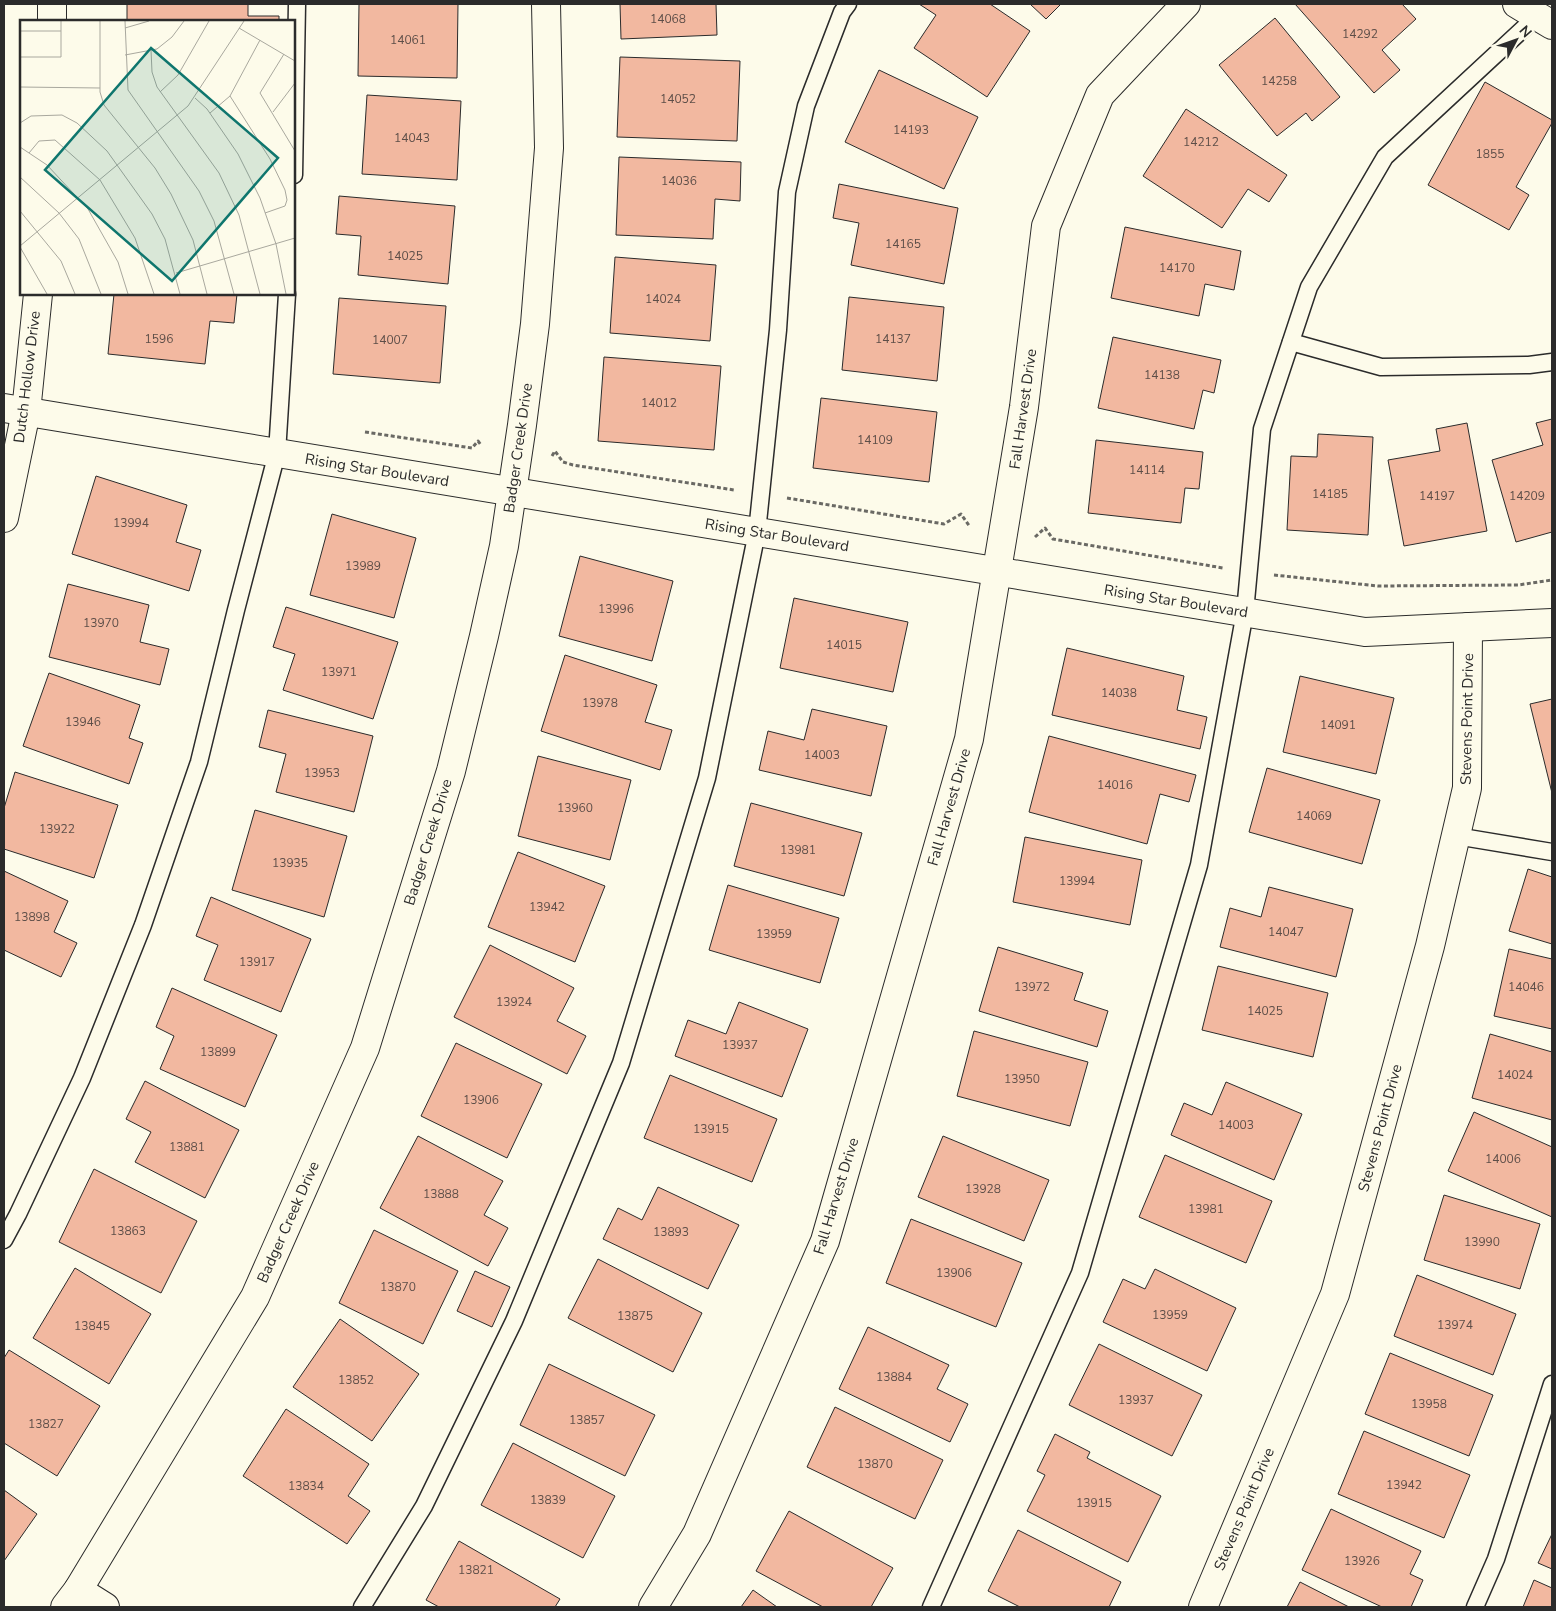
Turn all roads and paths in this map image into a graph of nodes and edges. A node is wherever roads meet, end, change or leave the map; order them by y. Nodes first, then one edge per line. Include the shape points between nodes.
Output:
1 (52, 4) edge
2 (297, 4) edge
3 (546, 4) edge
4 (848, 4) edge
5 (1186, 4) edge
6 (1536, 15) edge
7 (52, 20) edge
8 (295, 117) edge
9 (38, 295) edge
10 (287, 295) edge
11 (1291, 342) junction
12 (1552, 362) edge
13 (15, 410) edge
14 (277, 453) junction
15 (512, 492) junction
16 (4, 518) edge
17 (757, 532) junction
18 (1035, 538) dead end
19 (997, 572) junction
20 (1249, 573) junction
21 (1552, 580) edge
22 (1245, 612) junction
23 (1552, 624) edge
24 (1468, 627) junction
25 (1456, 836) junction
26 (1552, 852) edge
27 (4, 1240) edge
28 (1552, 1384) edge
29 (72, 1599) edge
30 (105, 1607) edge
31 (362, 1607) edge
32 (653, 1607) edge
33 (931, 1607) edge
34 (1203, 1607) edge
35 (1475, 1607) edge

1 - 7 street
2 - 8 lane
3 - 15 street, Badger Creek Drive via 548,148 535,324
4 - 17 lane via 842,12 806,106 787,192 778,330
5 - 19 street, Fall Harvest Drive via 1100,95 1046,226 1024,407
6 - 11 lane via 1385,156 1309,287
9 - 13 street, Dutch Hollow Drive
10 - 14 lane
11 - 12 lane via 1381,367
11 - 20 lane via 1262,429
13 - 14 street, Rising Star Boulevard
13 - 16 street, Dutch Hollow Drive
14 - 15 street, Rising Star Boulevard
14 - 27 lane via 199,762 143,925 82,1078
15 - 17 street, Rising Star Boulevard
15 - 29 street, Badger Creek Drive via 504,546 450,771 365,1048 255,1297
17 - 19 street, Rising Star Boulevard
17 - 31 lane via 708,778 621,1063 514,1321 424,1506
18 - 20 path via 1045,528 1053,539
19 - 22 street, Rising Star Boulevard
19 - 32 street, Fall Harvest Drive via 969,739 825,1242 697,1534
20 - 21 path via 1378,586 1518,585
20 - 22 lane
22 - 24 street, Rising Star Boulevard via 1365,632
22 - 33 lane via 1199,865 1080,1273
23 - 24 street, Rising Star Boulevard
24 - 25 street, Stevens Point Drive via 1466,788
25 - 26 lane
25 - 34 street, Stevens Point Drive via 1430,946 1335,1294
28 - 35 lane via 1496,1559
29 - 30 street

